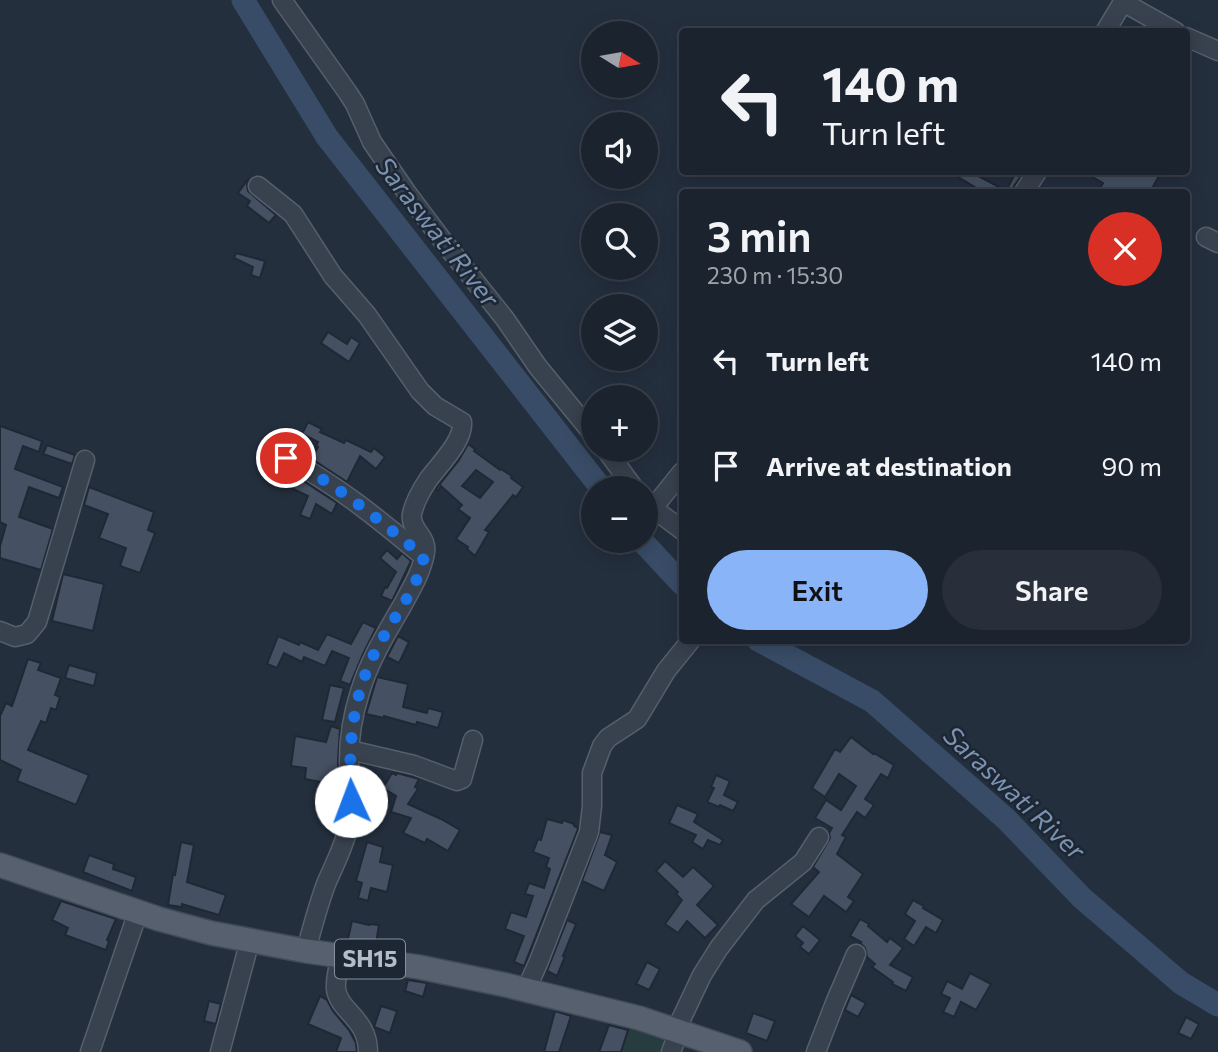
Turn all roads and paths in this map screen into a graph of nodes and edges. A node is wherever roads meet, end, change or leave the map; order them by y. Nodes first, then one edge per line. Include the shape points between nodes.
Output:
1 (282, 0) edge
2 (1123, 1) edge
3 (1107, 28) edge
4 (1169, 28) edge
5 (1190, 39) edge
6 (1218, 51) edge
7 (258, 186) dead end
8 (581, 419) edge
9 (286, 458) dead end
10 (85, 460) dead end
11 (679, 475) edge
12 (658, 496) edge
13 (658, 512) edge
14 (679, 528) edge
15 (424, 557) junction
16 (0, 631) edge
17 (688, 644) edge
18 (473, 740) dead end
19 (350, 750) junction
20 (819, 837) dead end
21 (0, 865) edge
22 (138, 912) junction
23 (250, 940) junction
24 (306, 951) junction
25 (856, 954) dead end
26 (341, 955) junction
27 (526, 990) junction
28 (675, 1038) edge
29 (90, 1052) edge
30 (220, 1052) edge
31 (368, 1052) edge
32 (740, 1052) edge
33 (816, 1052) edge

1 - 8 street via 348,93 372,142 414,203
2 - 3 street
2 - 4 street
5 - 6 street
7 - 15 street via 293,214 420,391 462,422 455,444 427,481 412,512 414,526 425,542
9 - 15 street via 337,488
10 - 16 street via 37,622 27,635 15,637
11 - 12 street
13 - 14 street
15 - 19 street via 416,581 370,662 351,728
17 - 27 street via 637,719 602,746 592,773 589,832
18 - 19 street via 462,779 457,781
19 - 24 street via 350,822
20 - 28 street via 803,862 756,901 719,948
21 - 22 main road, SH15
22 - 23 main road, SH15
22 - 29 street
23 - 24 main road, SH15
23 - 30 street
24 - 26 main road, SH15
25 - 33 street
26 - 27 main road, SH15
26 - 31 street via 336,989 362,1027
27 - 28 main road, SH15 via 639,1018
28 - 32 main road, SH15

